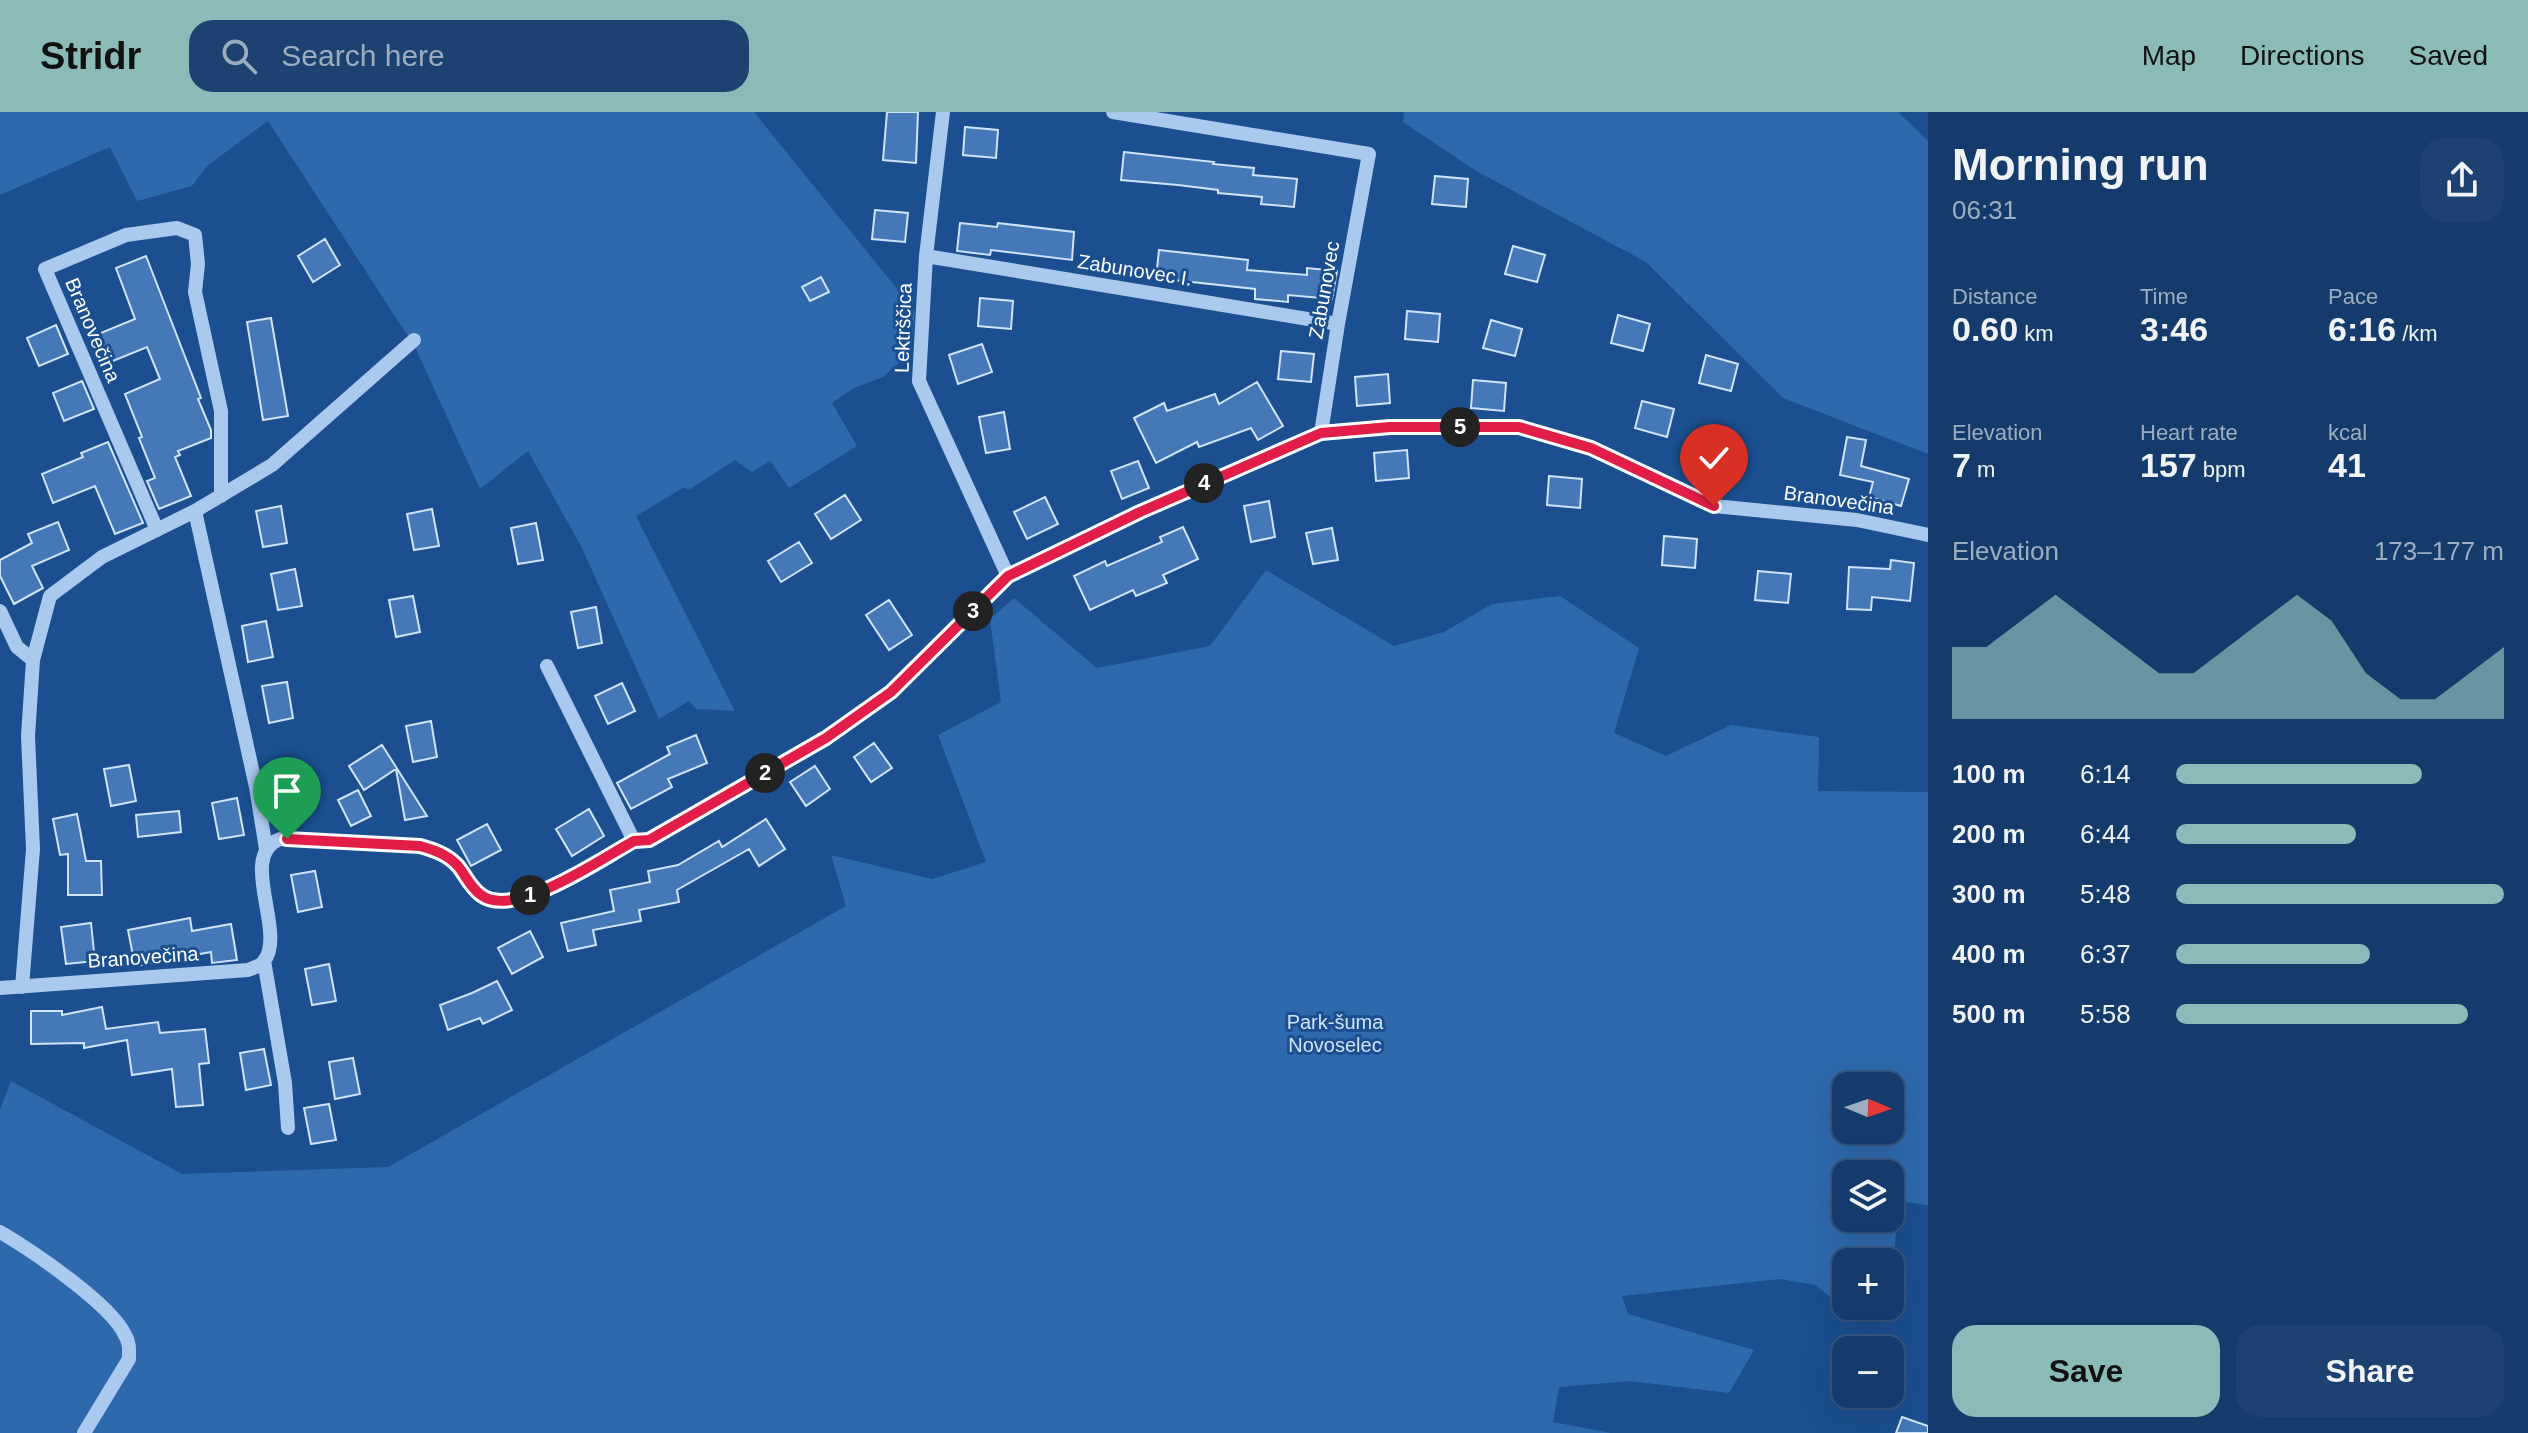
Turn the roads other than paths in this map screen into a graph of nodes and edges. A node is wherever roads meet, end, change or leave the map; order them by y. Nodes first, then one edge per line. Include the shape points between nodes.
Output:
1 (943, 112) edge
2 (1113, 112) edge
3 (926, 256) junction
4 (1338, 324) junction
5 (414, 340) dead end
6 (1321, 433) junction
7 (221, 496) junction
8 (195, 511) junction
9 (157, 530) junction
10 (1928, 535) edge
11 (1008, 576) junction
12 (0, 611) edge
13 (33, 660) junction
14 (547, 666) dead end
15 (634, 841) junction
16 (266, 849) junction
17 (264, 961) junction
18 (22, 987) junction
19 (0, 988) edge
20 (288, 1128) dead end
21 (0, 1232) edge
22 (84, 1433) edge

1 - 3 street, Lektrščica
2 - 4 street, Zabunovec via 1369,154
3 - 4 street, Zabunovec I.
3 - 11 street, Lektrščica via 919,381
4 - 6 street, Zabunovec
5 - 7 street via 272,465
6 - 10 street, Branovečina via 1519,427 1591,448 1714,506 1857,520
6 - 11 street, Branovečina
7 - 8 street
7 - 9 street, Branovečina via 221,411 195,292 195,235 177,228 126,235 45,269
8 - 9 street
8 - 16 street
9 - 13 street via 102,557 50,596
11 - 15 street, Branovečina via 878,702 649,840
12 - 13 street via 17,647
13 - 18 street via 28,736 33,849
14 - 15 street
15 - 16 street, Branovečina via 545,890 500,901 483,898 457,865 420,846 287,839
16 - 17 street via 262,872 269,949
17 - 18 street, Branovečina via 248,970
17 - 20 street
18 - 19 street, Branovečina
21 - 22 street via 93,1298 125,1333 129,1359

